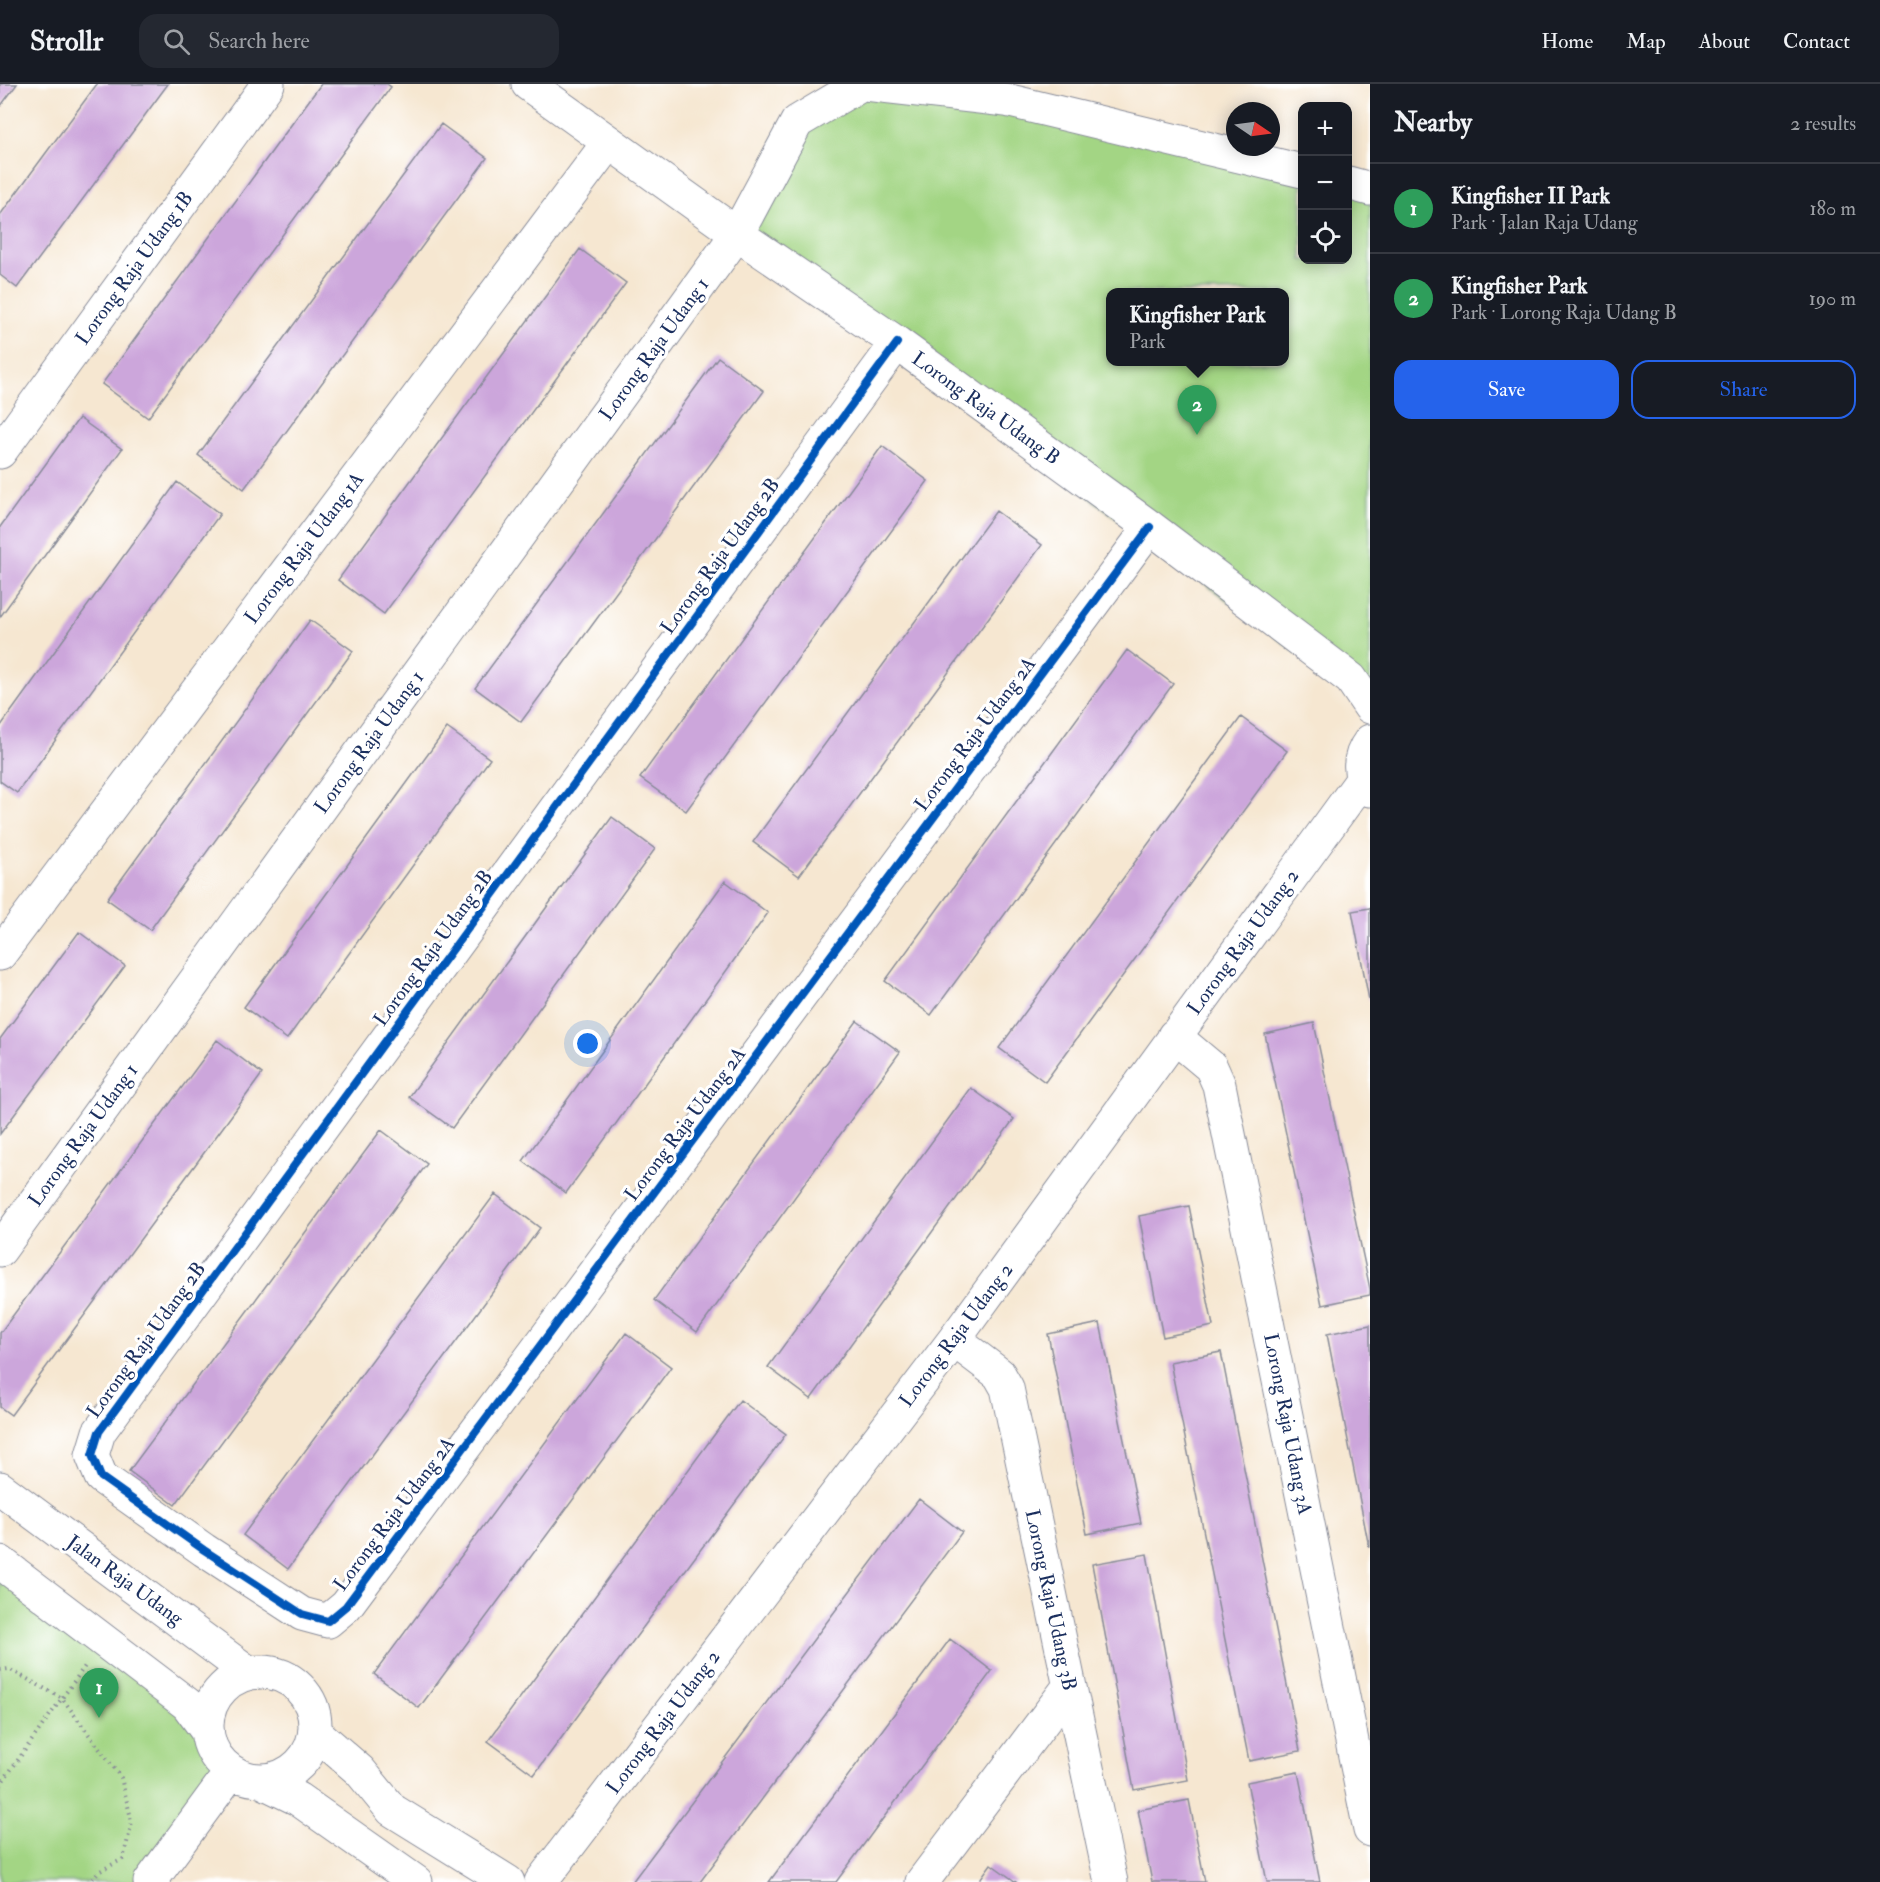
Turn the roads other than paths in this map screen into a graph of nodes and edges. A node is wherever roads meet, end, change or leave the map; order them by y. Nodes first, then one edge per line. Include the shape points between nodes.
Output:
1 (268, 84) edge
2 (528, 84) edge
3 (863, 84) edge
4 (609, 142) junction
5 (1298, 170) edge
6 (1352, 184) edge
7 (1370, 189) edge
8 (737, 234) junction
9 (897, 343) junction
10 (0, 452) edge
11 (1149, 528) junction
12 (1370, 708) edge
13 (1370, 741) edge
14 (1366, 785) edge
15 (0, 954) edge
16 (1174, 1036) junction
17 (0, 1250) edge
18 (954, 1340) junction
19 (0, 1488) edge
20 (204, 1550) joint
21 (0, 1562) edge
22 (249, 1673) junction
23 (1069, 1687) junction
24 (207, 1731) junction
25 (315, 1732) junction
26 (246, 1776) junction
27 (1370, 1830) edge
28 (150, 1882) edge
29 (416, 1882) edge
30 (508, 1882) edge
31 (541, 1882) edge
32 (922, 1882) edge
33 (1111, 1882) edge

1 - 10 street, Lorong Raja Udang 1B
2 - 4 street, Lorong Raja Udang B
3 - 5 street via 1006,100
3 - 8 street, Lorong Raja Udang 1 via 797,122
4 - 8 street, Lorong Raja Udang B
4 - 15 street, Lorong Raja Udang 1A
6 - 7 street
8 - 9 street, Lorong Raja Udang B
8 - 17 street, Lorong Raja Udang 1
9 - 11 street, Lorong Raja Udang B
9 - 20 street, Lorong Raja Udang 2B via 99,1432 92,1455 101,1477
11 - 12 street, Lorong Raja Udang B via 1351,679
11 - 20 street, Lorong Raja Udang 2A via 346,1606 328,1621 302,1614
13 - 14 street via 1360,760
14 - 16 street, Lorong Raja Udang 2
16 - 18 street, Lorong Raja Udang 2
16 - 27 street, Lorong Raja Udang 3A via 1211,1067 1219,1085
18 - 23 street, Lorong Raja Udang 3B via 999,1374 1007,1388
18 - 31 street, Lorong Raja Udang 2
19 - 22 street, Jalan Raja Udang
21 - 24 street via 187,1704
22 - 24 street via 222,1688 213,1701
22 - 25 street via 267,1672 297,1685 315,1715
23 - 32 street
23 - 33 street, Lorong Raja Udang 3B
24 - 26 street via 219,1761
25 - 26 street via 311,1748 291,1772 276,1778
25 - 30 street via 360,1771 392,1810
26 - 28 street
26 - 29 street via 298,1798

